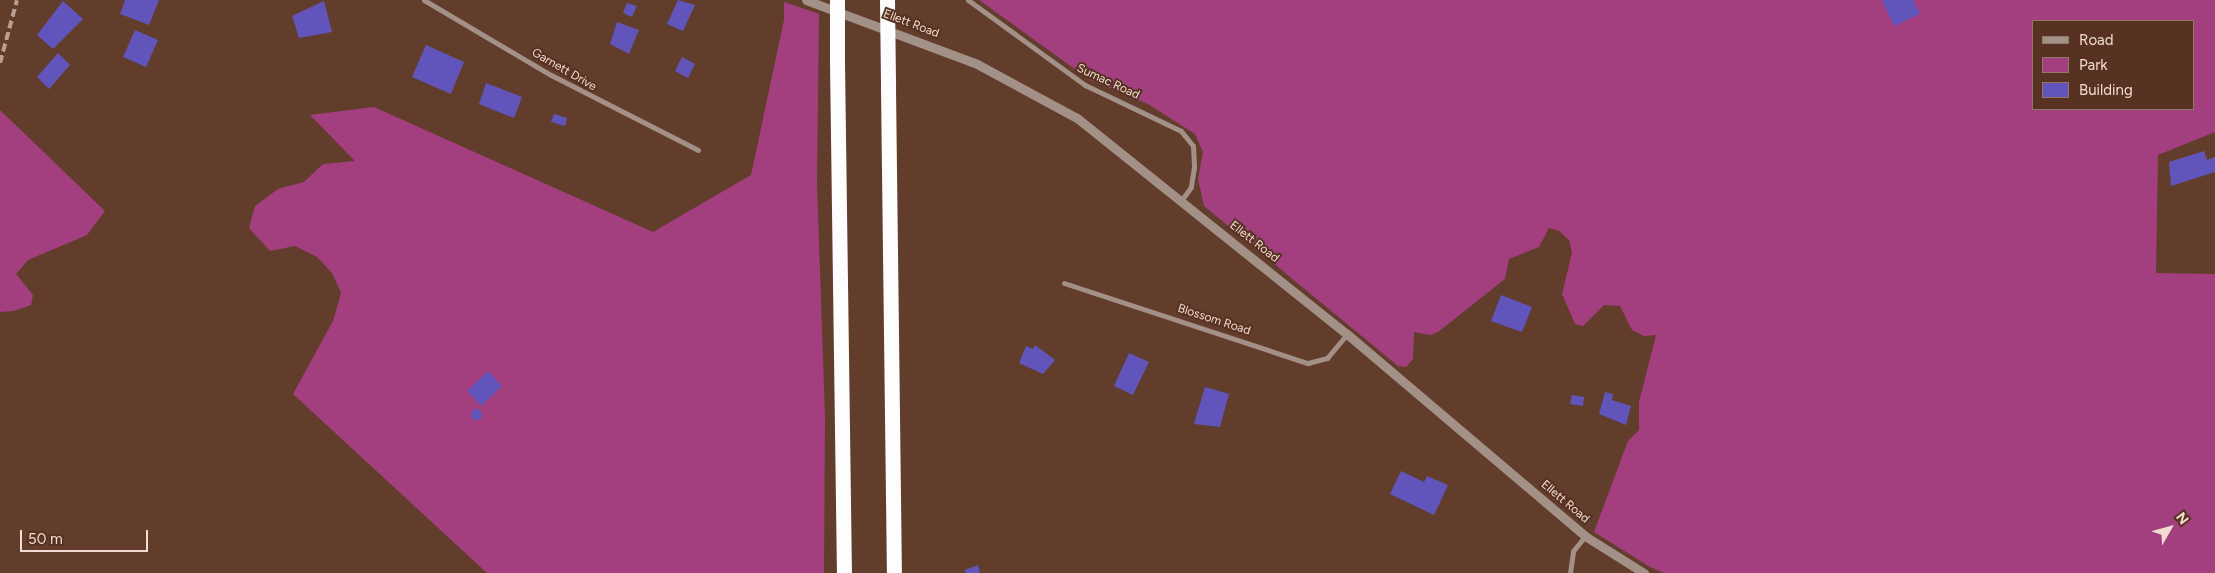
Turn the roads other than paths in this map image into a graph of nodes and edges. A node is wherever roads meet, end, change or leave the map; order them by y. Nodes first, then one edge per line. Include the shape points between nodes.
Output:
1 (424, 0) edge
2 (806, 0) edge
3 (837, 0) edge
4 (887, 0) edge
5 (968, 0) edge
6 (698, 150) dead end
7 (1181, 201) junction
8 (1064, 284) dead end
9 (1347, 334) junction
10 (1585, 536) junction
11 (844, 573) edge
12 (894, 573) edge
13 (1570, 573) edge
14 (1644, 573) edge

1 - 6 street, Garnett Drive via 551,75
2 - 7 street, Ellett Road via 915,38 1043,99 1076,118
3 - 11 highway, bridge
4 - 12 highway, bridge
5 - 7 street, Sumac Road via 1002,29 1085,85 1181,131 1193,146 1194,167 1191,187
7 - 9 street, Ellett Road
8 - 9 street, Blossom Road via 1308,363 1327,358
9 - 10 street, Ellett Road
10 - 13 street via 1573,551
10 - 14 street, Ellett Road

